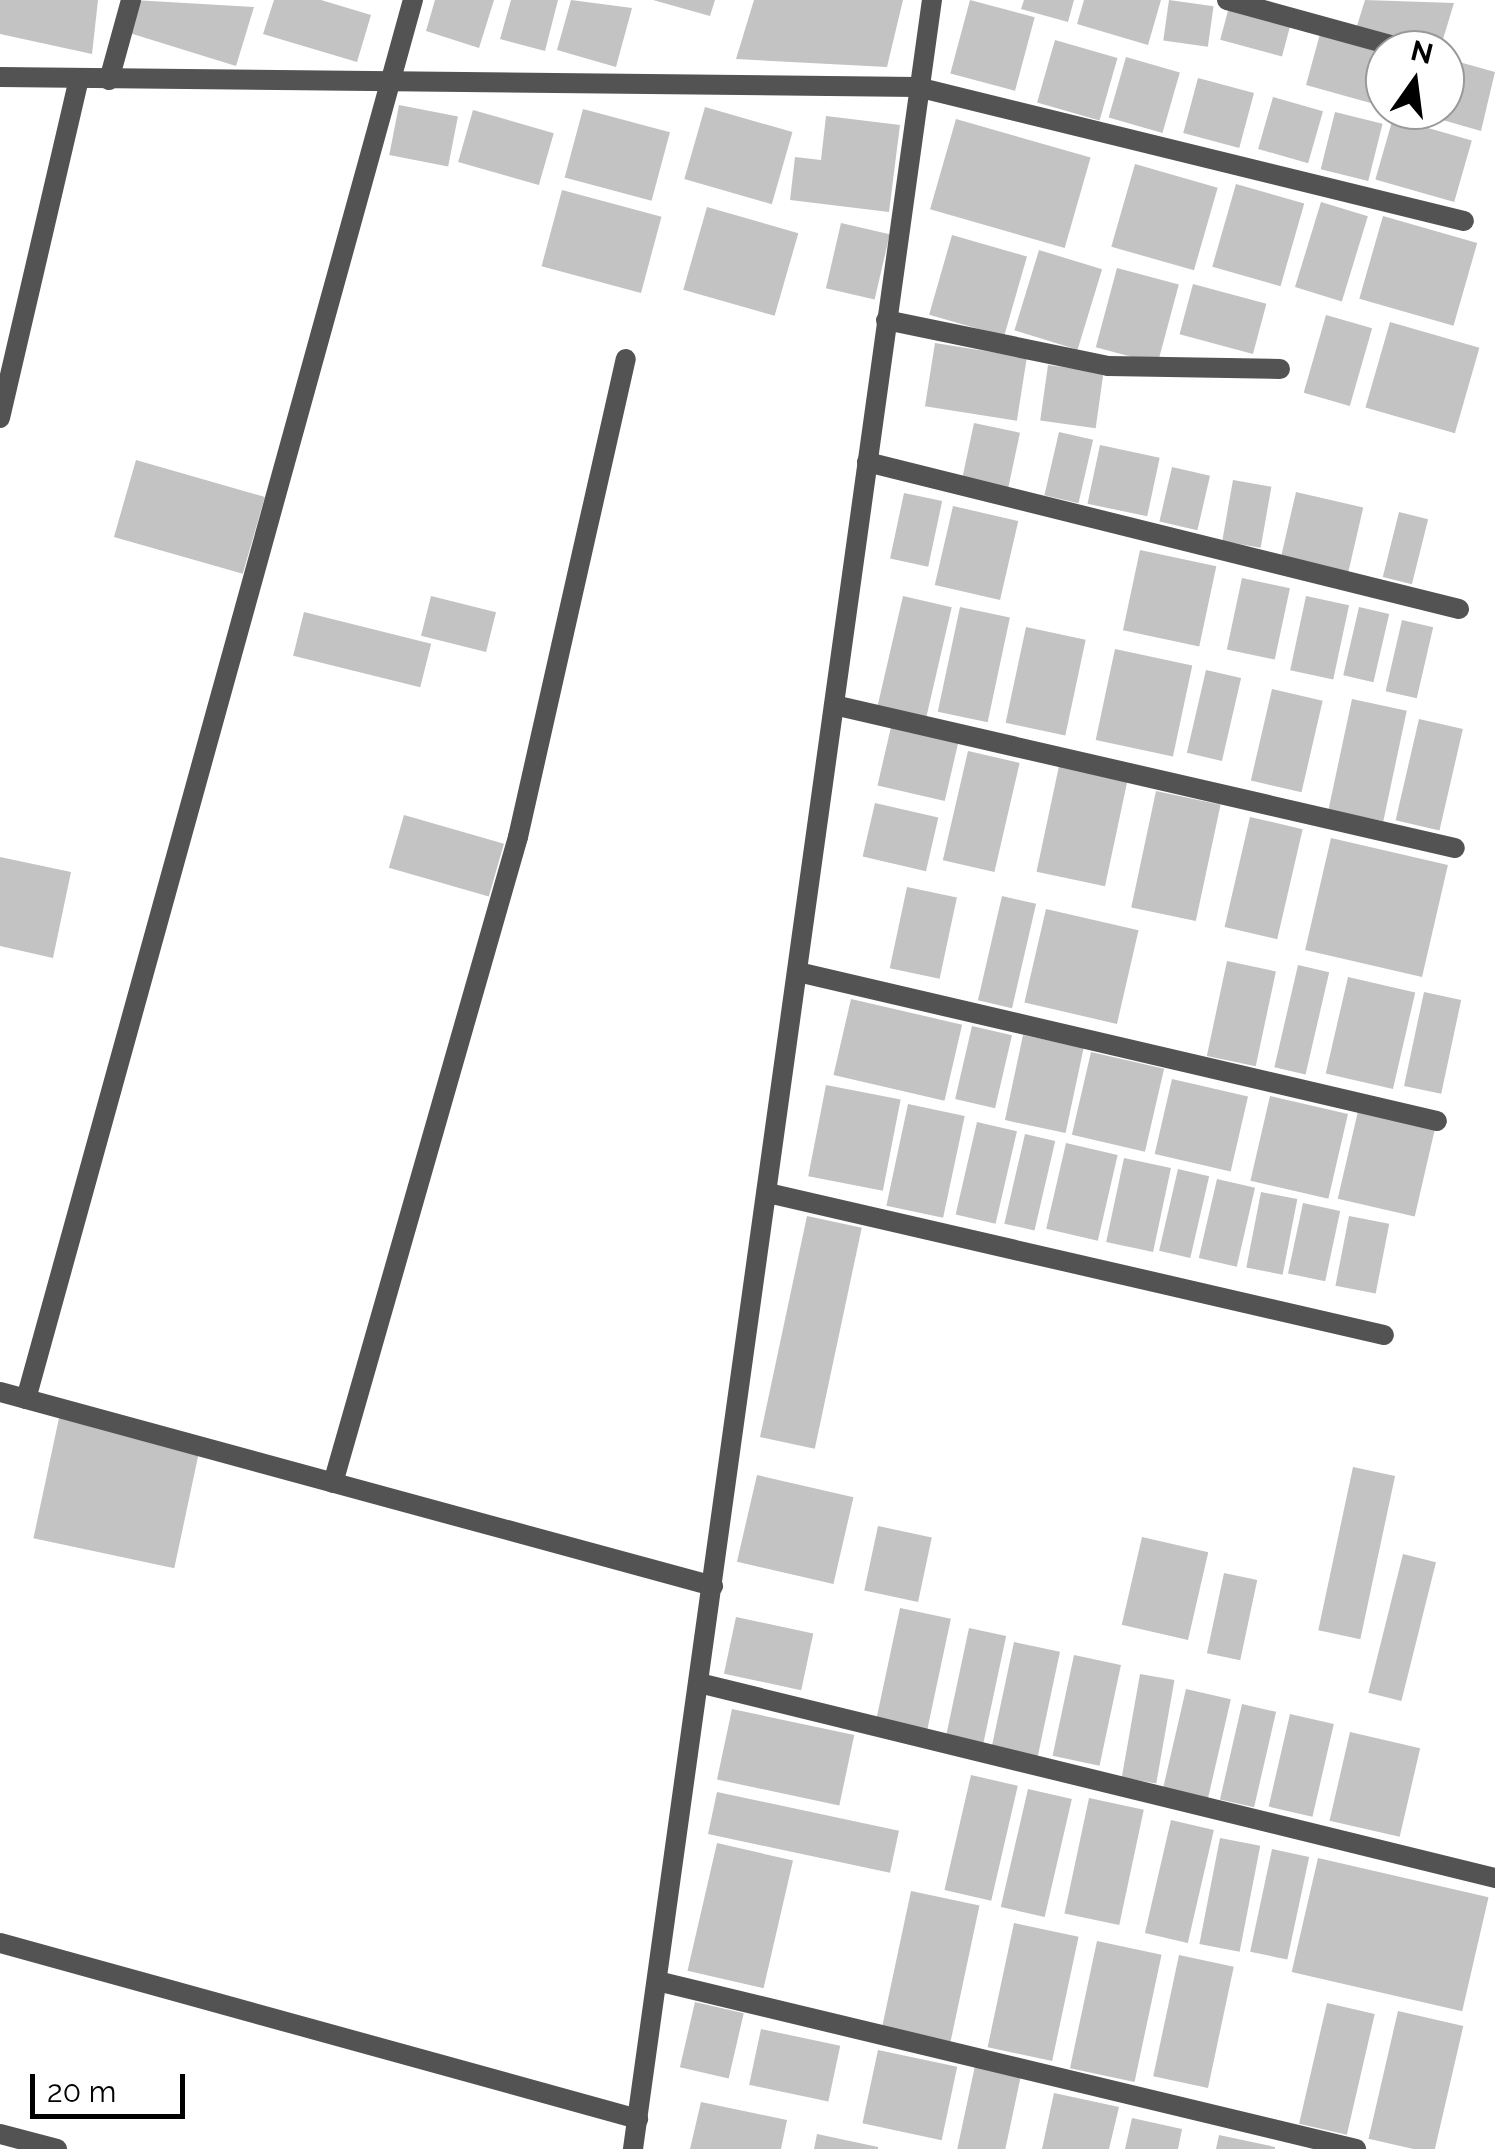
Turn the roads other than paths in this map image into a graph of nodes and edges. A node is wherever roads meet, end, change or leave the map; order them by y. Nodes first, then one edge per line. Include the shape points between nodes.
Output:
1 (132, 0) edge
2 (413, 0) edge
3 (932, 0) edge
4 (1227, 0) edge
5 (1365, 38) edge
6 (0, 76) edge
7 (79, 80) junction
8 (109, 80) junction
9 (390, 83) junction
10 (917, 88) junction
11 (1464, 221) dead end
12 (886, 320) junction
13 (626, 359) dead end
14 (1280, 369) dead end
15 (0, 418) edge
16 (867, 462) junction
17 (1458, 609) dead end
18 (834, 705) junction
19 (1456, 848) dead end
20 (798, 972) junction
21 (1437, 1121) dead end
22 (768, 1192) junction
23 (1384, 1334) dead end
24 (0, 1392) edge
25 (26, 1399) junction
26 (334, 1483) junction
27 (713, 1586) junction
28 (698, 1684) junction
29 (1495, 1878) edge
30 (0, 1943) edge
31 (656, 1981) junction
32 (638, 2119) junction
33 (0, 2134) edge
34 (57, 2149) edge
35 (633, 2149) edge
36 (1356, 2149) edge

1 - 8 street
2 - 9 street
3 - 10 street
4 - 5 street
6 - 7 street
7 - 8 street
7 - 15 street
8 - 9 street
9 - 10 street
9 - 25 street
10 - 11 street
10 - 12 street
12 - 14 street via 1108,366
12 - 16 street
13 - 26 street via 518,837
16 - 17 street
16 - 18 street
18 - 19 street
18 - 20 street
20 - 21 street
20 - 22 street
22 - 23 street
22 - 27 street
24 - 25 street
25 - 26 street
26 - 27 street
27 - 28 street
28 - 29 street
28 - 31 street
30 - 32 street
31 - 32 street
31 - 36 street
32 - 35 street
33 - 34 street

